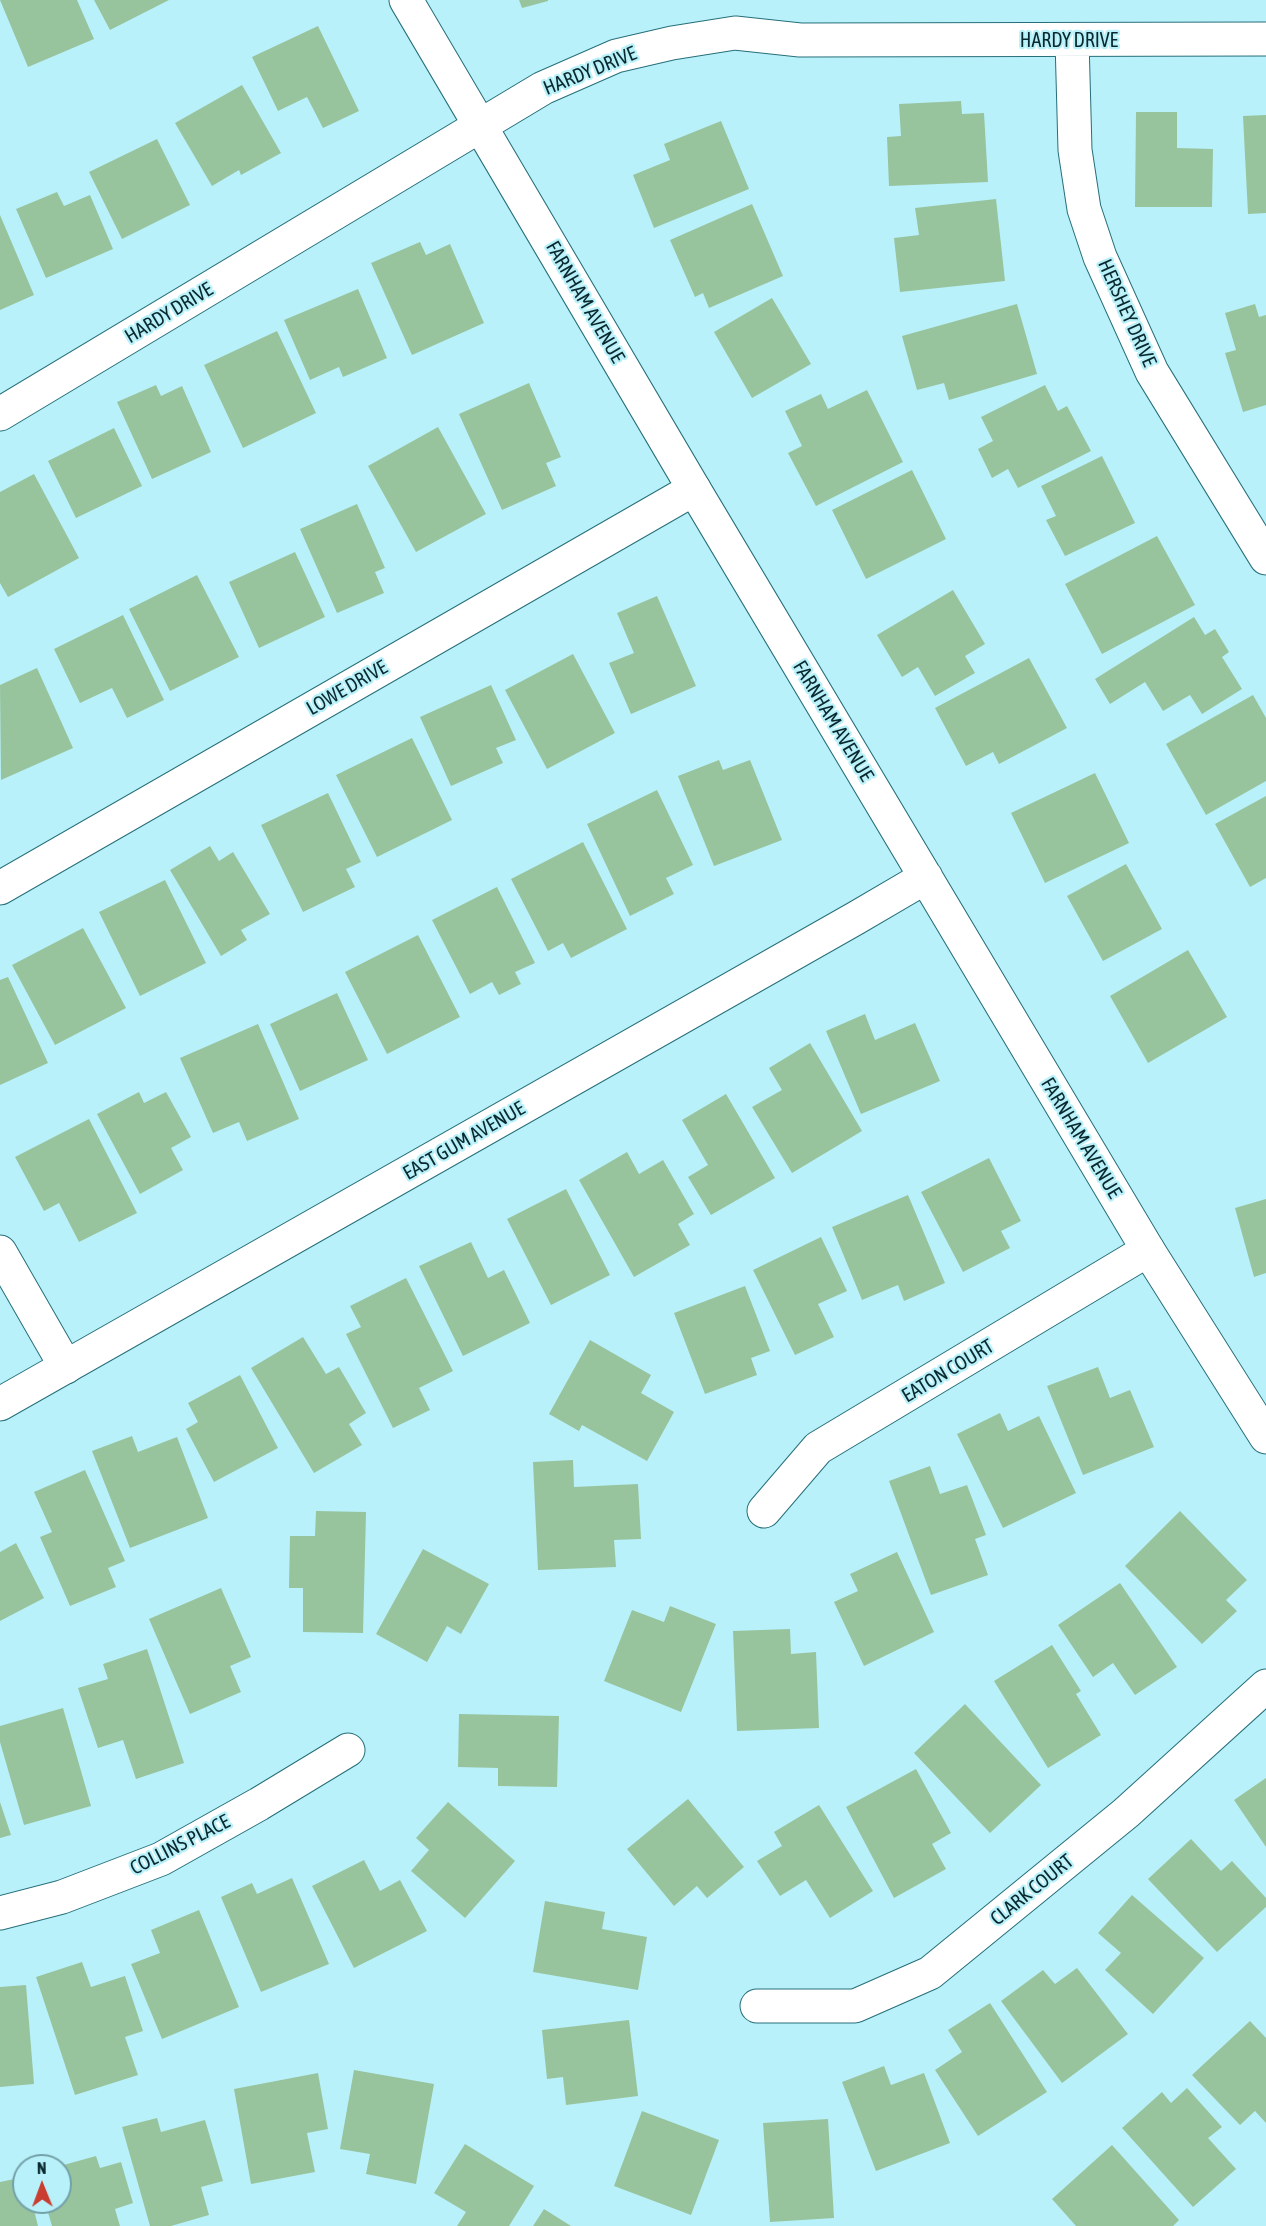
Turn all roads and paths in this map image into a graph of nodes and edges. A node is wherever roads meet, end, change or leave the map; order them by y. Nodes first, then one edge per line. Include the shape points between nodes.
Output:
1 (406, 0) edge
2 (1266, 39) edge
3 (1072, 40) junction
4 (481, 126) junction
5 (0, 414) edge
6 (694, 489) junction
7 (1263, 548) edge
8 (926, 877) junction
9 (0, 888) edge
10 (1148, 1250) junction
11 (0, 1252) edge
12 (66, 1368) junction
13 (0, 1404) edge
14 (1262, 1422) edge
15 (764, 1510) dead end
16 (1266, 1686) edge
17 (348, 1750) dead end
18 (0, 1913) edge
19 (757, 2006) dead end

1 - 4 street, FARNHAM AVENUE
2 - 3 street, HARDY DRIVE
3 - 4 street, HARDY DRIVE via 800,40 735,33 616,56 543,88
3 - 7 street, HERSHEY DRIVE via 1075,150 1084,209 1100,256 1152,372
4 - 5 street, HARDY DRIVE
4 - 6 street, FARNHAM AVENUE
6 - 8 street, FARNHAM AVENUE
6 - 9 street, LOWE DRIVE
8 - 10 street, FARNHAM AVENUE
8 - 12 street, EAST GUM AVENUE
10 - 14 street, FARNHAM AVENUE
10 - 15 street, EATON COURT via 818,1448
11 - 12 street
12 - 13 street, EAST GUM AVENUE
16 - 19 street, CLARK COURT via 1126,1814 930,1973 855,2006
17 - 18 street, COLLINS PLACE via 161,1859 62,1897

